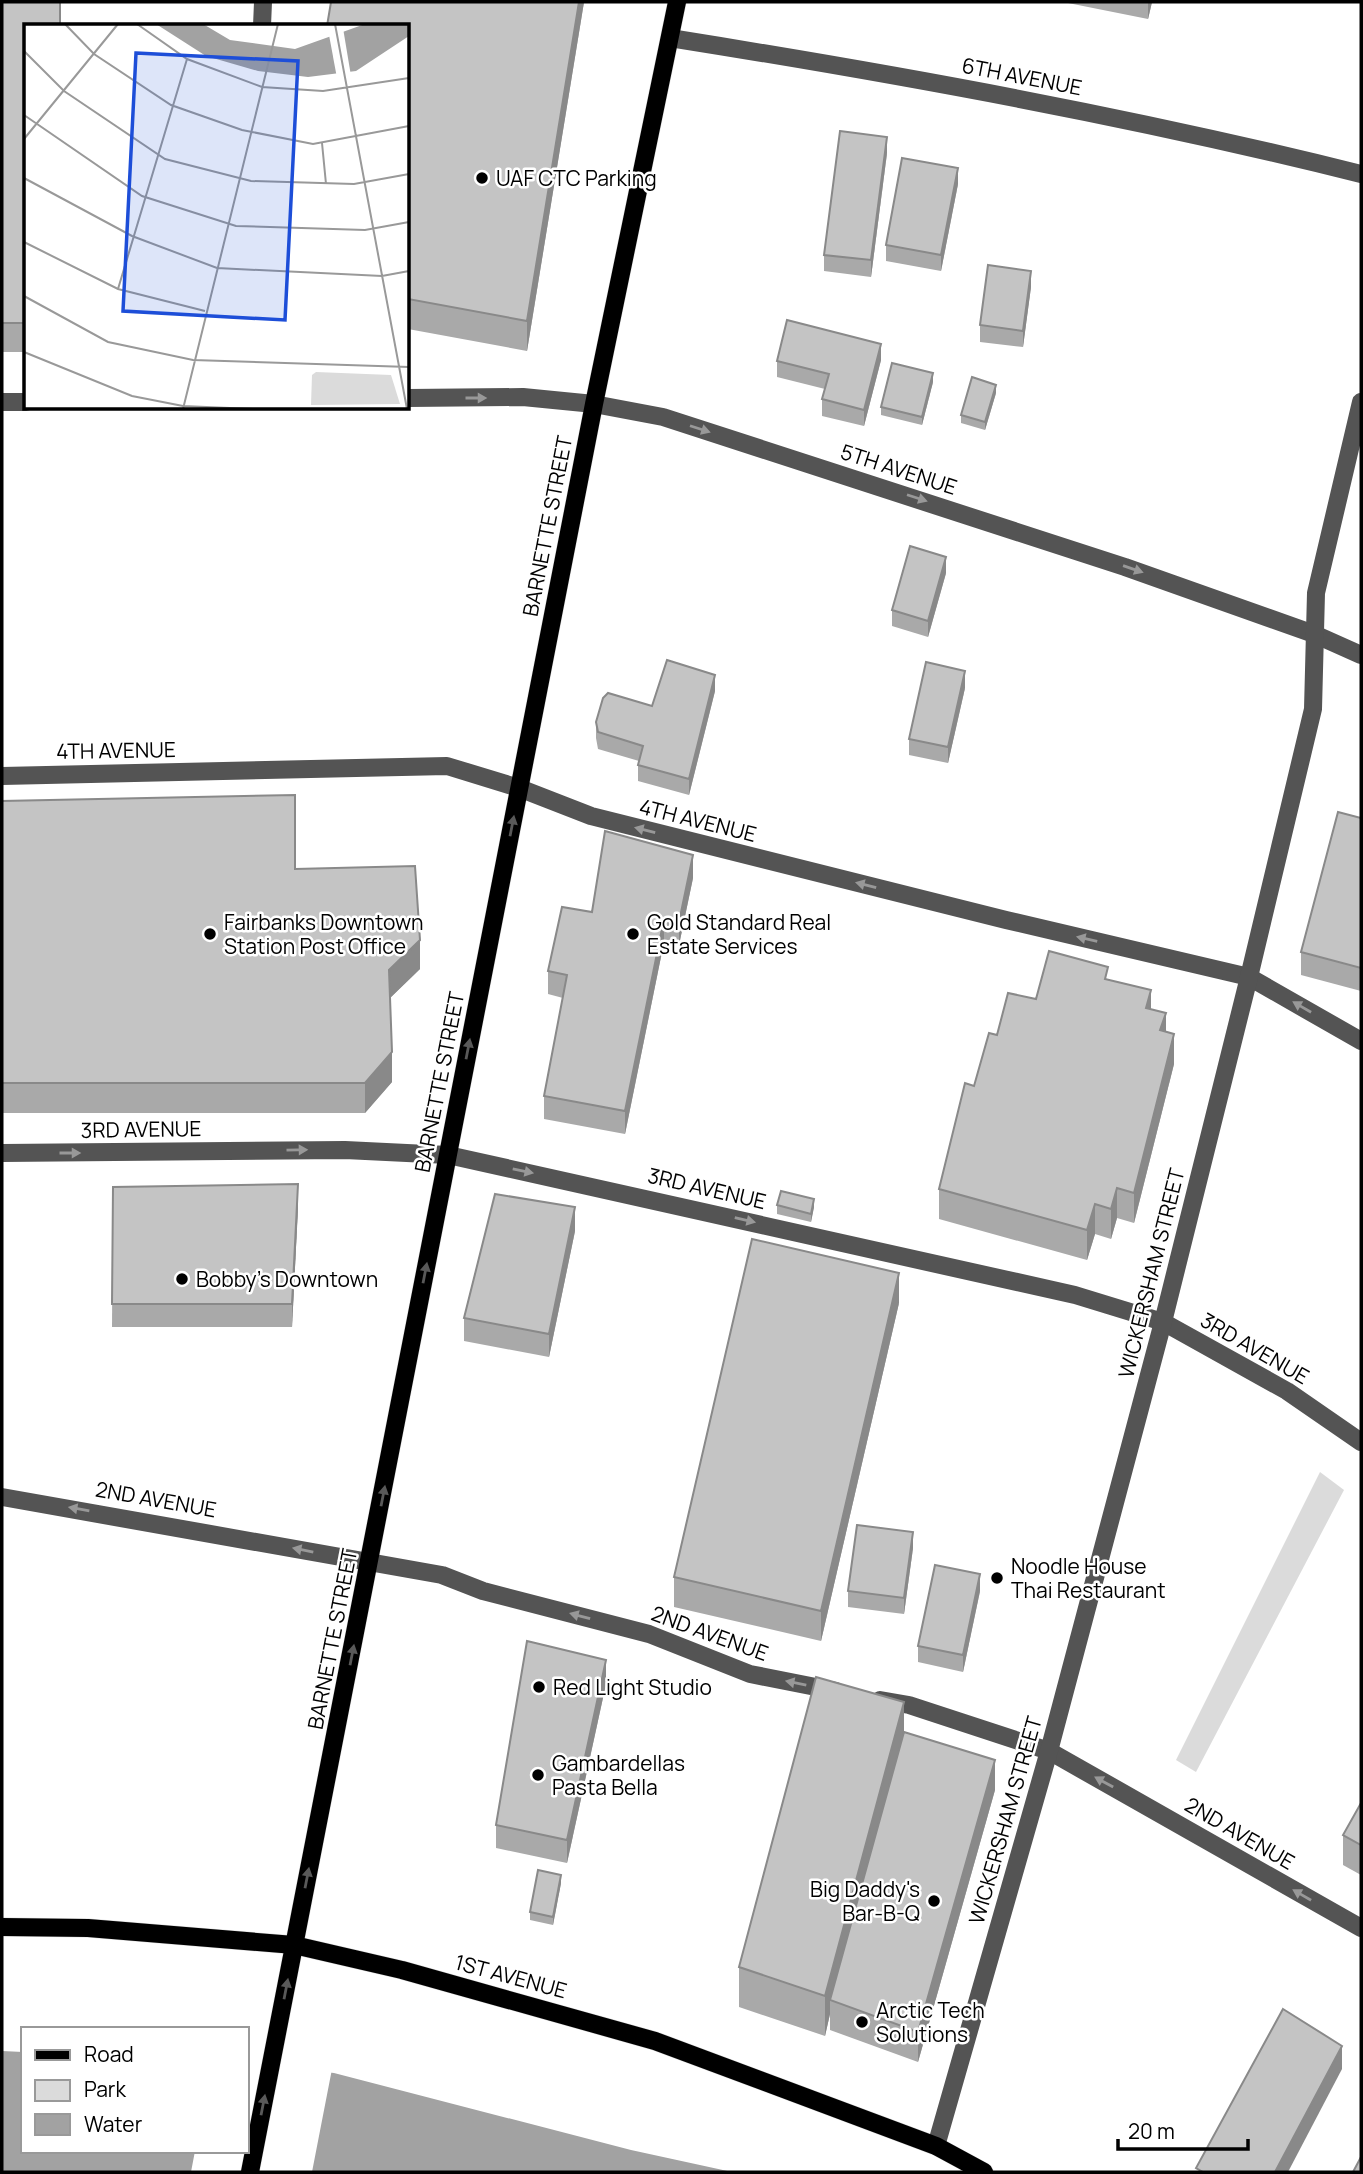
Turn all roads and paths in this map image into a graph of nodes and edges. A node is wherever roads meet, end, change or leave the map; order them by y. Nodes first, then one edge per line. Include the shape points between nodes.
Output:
1 (263, 2) edge
2 (677, 2) edge
3 (262, 24) edge
4 (670, 38) junction
5 (1361, 174) edge
6 (410, 398) edge
7 (2, 402) edge
8 (24, 402) edge
9 (1361, 402) edge
10 (594, 404) junction
11 (1314, 634) junction
12 (1361, 655) edge
13 (2, 776) edge
14 (519, 788) junction
15 (1249, 976) junction
16 (1361, 1041) edge
17 (2, 1153) edge
18 (447, 1155) junction
19 (1163, 1322) junction
20 (1361, 1442) edge
21 (2, 1497) edge
22 (370, 1563) junction
23 (1049, 1751) junction
24 (2, 1927) edge
25 (1361, 1928) edge
26 (294, 1945) junction
27 (936, 2146) junction
28 (250, 2172) edge
29 (984, 2172) edge

1 - 3 street
2 - 4 main road, BARNETTE STREET
4 - 5 street, 6TH AVENUE via 897,74 1218,139
4 - 10 main road, BARNETTE STREET
6 -> 10 street, 5TH AVENUE via 523,397
7 - 8 street
9 - 11 street, WICKERSHAM STREET via 1316,593
10 -> 11 street, 5TH AVENUE via 663,417 1025,533
10 - 14 main road, BARNETTE STREET
11 - 12 street, 5TH AVENUE
11 - 15 street, WICKERSHAM STREET via 1313,709
13 - 14 street, 4TH AVENUE via 447,766
15 -> 14 street, 4TH AVENUE via 604,819
18 -> 14 main road, BARNETTE STREET
16 -> 15 street, 4TH AVENUE
15 - 19 street, WICKERSHAM STREET
17 -> 18 street, 3RD AVENUE via 345,1150
18 -> 19 street, 3RD AVENUE via 1075,1295
22 -> 18 main road, BARNETTE STREET
19 - 20 street, 3RD AVENUE via 1287,1391
19 - 23 street, WICKERSHAM STREET
22 -> 21 street, 2ND AVENUE
23 -> 22 street, 2ND AVENUE via 909,1706 750,1674 649,1634 442,1576
26 -> 22 main road, BARNETTE STREET
25 -> 23 street, 2ND AVENUE
23 - 27 street, WICKERSHAM STREET
24 - 26 main road, 1ST AVENUE via 88,1928
26 - 27 main road, 1ST AVENUE via 402,1970 655,2041
28 -> 26 main road, BARNETTE STREET
27 - 29 main road, 1ST AVENUE

